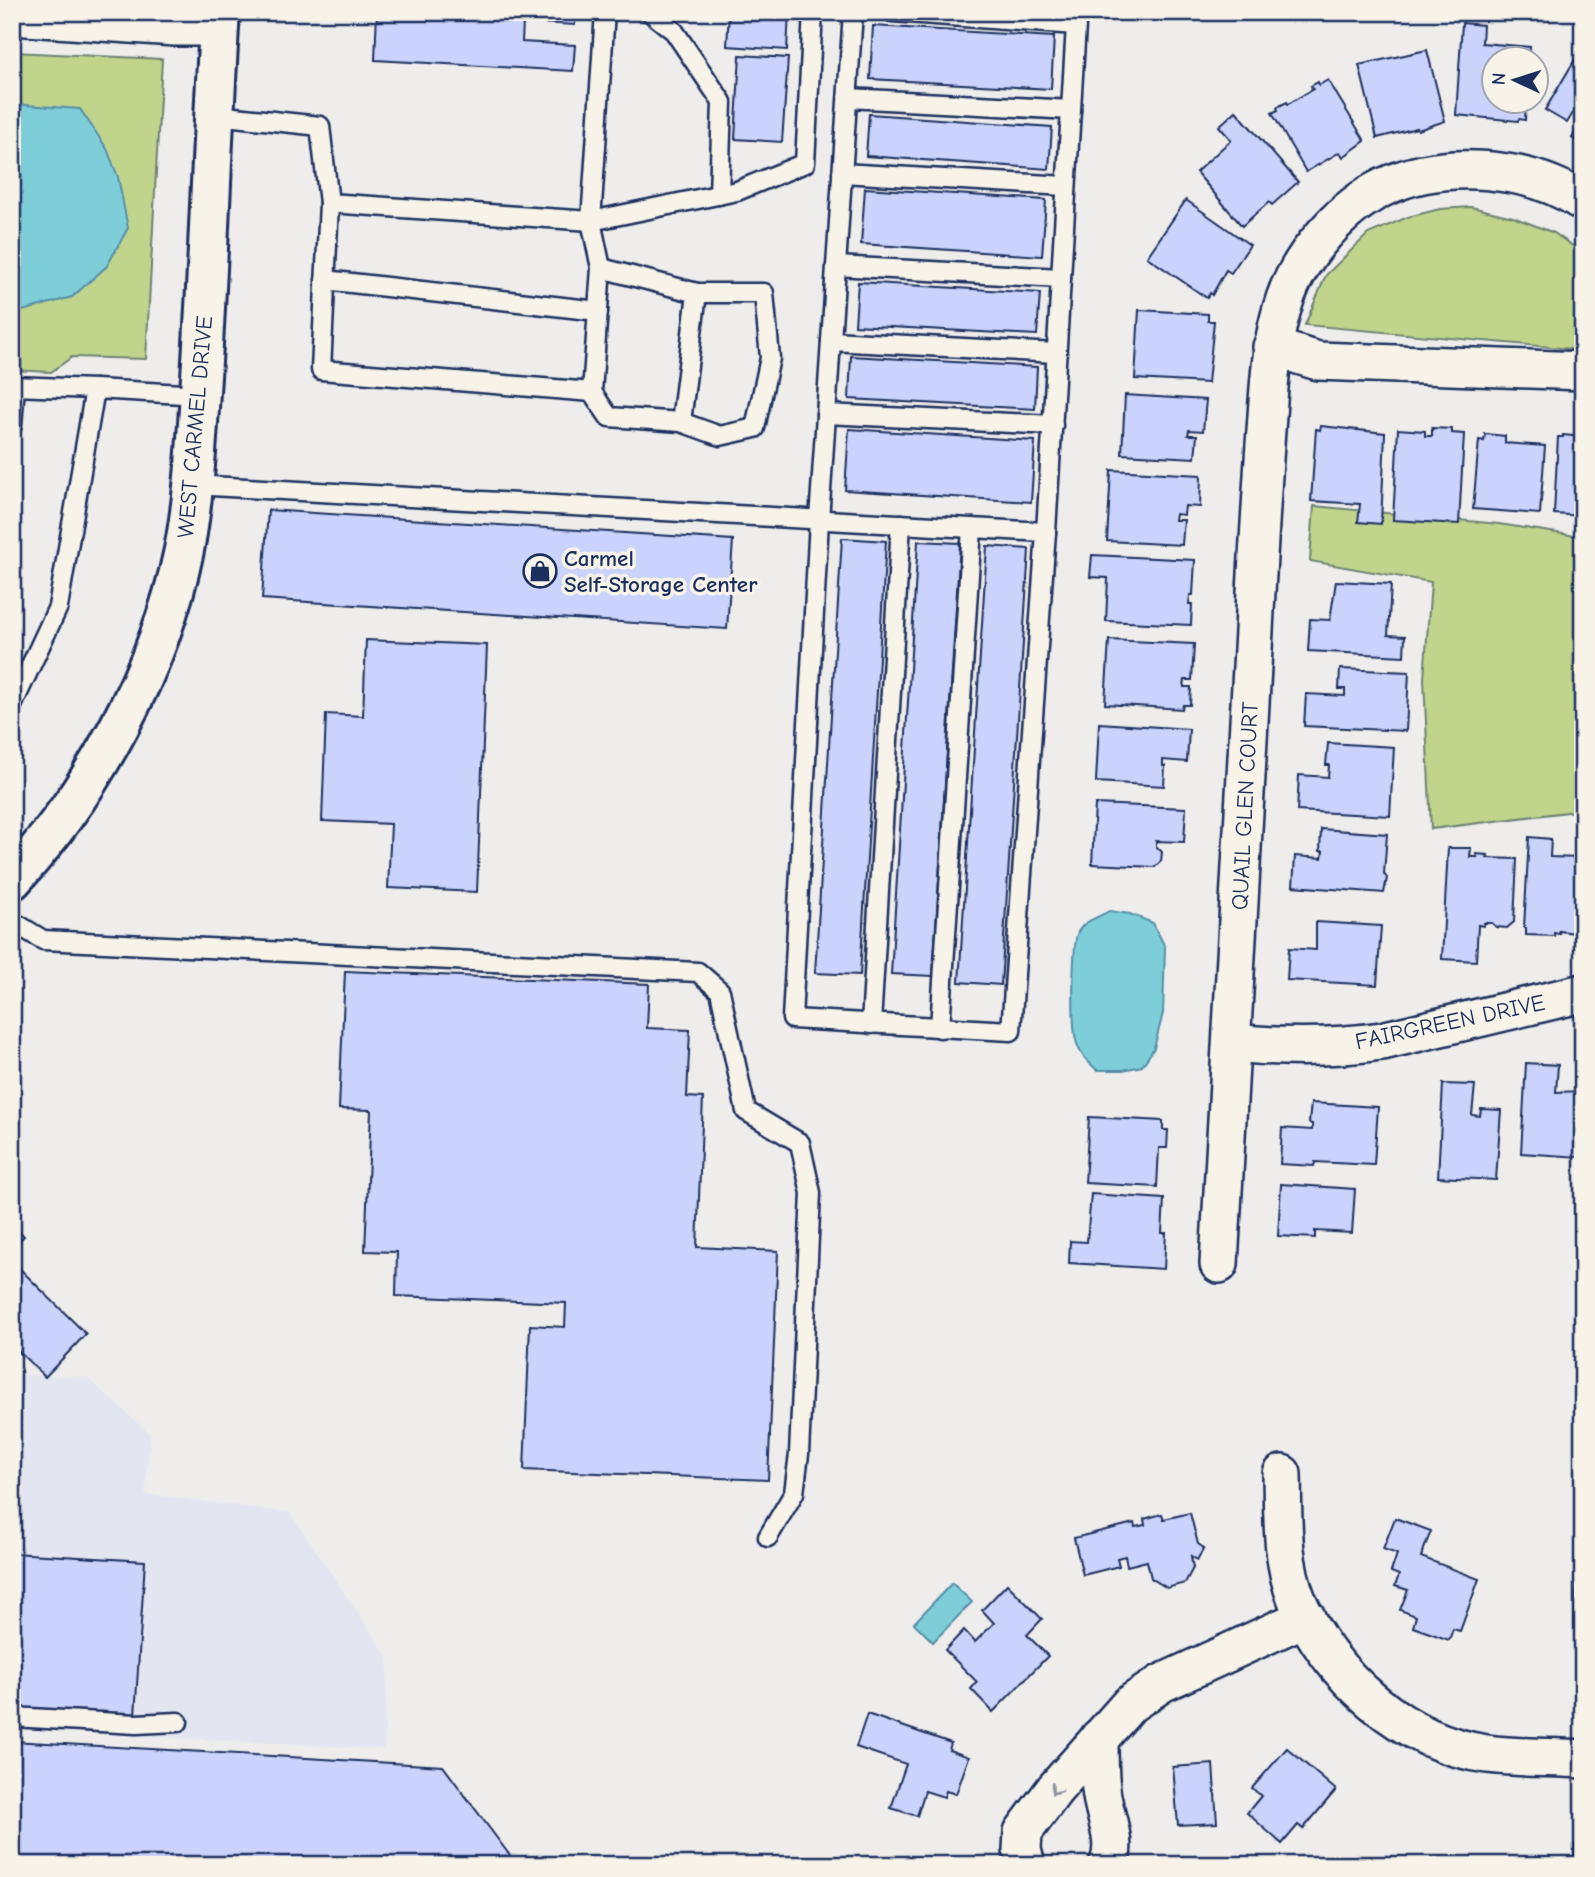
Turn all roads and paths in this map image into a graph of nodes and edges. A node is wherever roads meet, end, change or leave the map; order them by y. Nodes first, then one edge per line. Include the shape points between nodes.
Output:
1 (605, 12) edge
2 (650, 12) edge
3 (813, 12) edge
4 (853, 12) edge
5 (892, 12) edge
6 (12, 16) edge
7 (220, 20) edge
8 (848, 98) junction
9 (1071, 110) junction
10 (216, 115) junction
11 (842, 173) junction
12 (1066, 186) junction
13 (719, 195) junction
14 (1583, 202) edge
15 (329, 203) junction
16 (591, 221) junction
17 (836, 266) junction
18 (601, 268) junction
19 (1061, 278) junction
20 (325, 281) junction
21 (697, 293) junction
22 (598, 311) junction
23 (831, 341) junction
24 (1272, 348) junction
25 (1057, 353) junction
26 (1583, 371) edge
27 (13, 386) edge
28 (95, 388) junction
29 (592, 392) junction
30 (200, 396) junction
31 (826, 414) junction
32 (681, 422) junction
33 (12, 425) edge
34 (1053, 425) junction
35 (193, 485) junction
36 (819, 520) junction
37 (901, 524) junction
38 (972, 528) junction
39 (1046, 532) junction
40 (12, 706) edge
41 (12, 880) edge
42 (12, 921) edge
43 (1583, 993) edge
44 (871, 1024) junction
45 (940, 1028) junction
46 (1233, 1043) junction
47 (1219, 1264) dead end
48 (1282, 1474) dead end
49 (768, 1537) dead end
50 (1306, 1617) junction
51 (12, 1717) edge
52 (178, 1722) dead end
53 (1099, 1738) junction
54 (1583, 1759) edge
55 (1027, 1865) edge
56 (1108, 1865) edge

1 - 16 lane
2 - 13 lane via 674,31 722,102
3 - 13 lane via 805,163
4 - 8 lane
5 - 9 lane via 1076,25
6 - 7 street via 175,27
7 - 10 street, WEST CARMEL DRIVE
8 - 9 lane
8 - 11 lane
9 - 12 lane
10 - 15 lane via 320,126
10 - 30 street, WEST CARMEL DRIVE
11 - 12 lane
11 - 17 lane
12 - 19 lane
13 - 16 lane
14 - 24 street, QUAIL GLEN COURT via 1524,176 1477,169 1429,173 1385,187 1343,214 1310,252 1286,297
15 - 16 lane
15 - 20 lane
16 - 18 lane
17 - 19 lane
17 - 23 lane
18 - 21 lane
18 - 22 lane
19 - 25 lane
20 - 22 lane
20 - 29 lane via 321,370
21 - 32 lane
21 - 32 lane via 764,293 770,358 755,428 720,436
22 - 29 lane
23 - 25 lane
23 - 31 lane
24 - 26 street via 1318,361
24 - 46 street, QUAIL GLEN COURT
25 - 34 lane
27 - 28 lane
27 - 33 lane
28 - 30 lane
28 - 40 lane via 58,607
29 - 32 lane via 609,416
30 - 35 street, WEST CARMEL DRIVE
31 - 34 lane
31 - 36 lane
34 - 39 lane
35 - 36 lane
35 - 41 street, WEST CARMEL DRIVE via 184,552 146,668 86,785
36 - 37 lane
36 - 44 lane via 792,1019
37 - 38 lane
37 - 44 lane
38 - 39 lane
38 - 45 lane
39 - 45 lane via 1011,1031
42 - 49 lane via 43,940 698,972 720,991 746,1111 800,1143 811,1193 799,1454 794,1493
43 - 46 street, FAIRGREEN DRIVE via 1382,1041 1276,1048
44 - 45 lane
46 - 47 street, QUAIL GLEN COURT
48 - 50 street via 1290,1574
50 - 53 street via 1162,1683 1130,1704
50 - 54 street via 1329,1657 1350,1681 1415,1729 1486,1754
51 - 52 lane
53 -> 55 street via 1023,1832
53 - 56 street via 1101,1791 1112,1841

